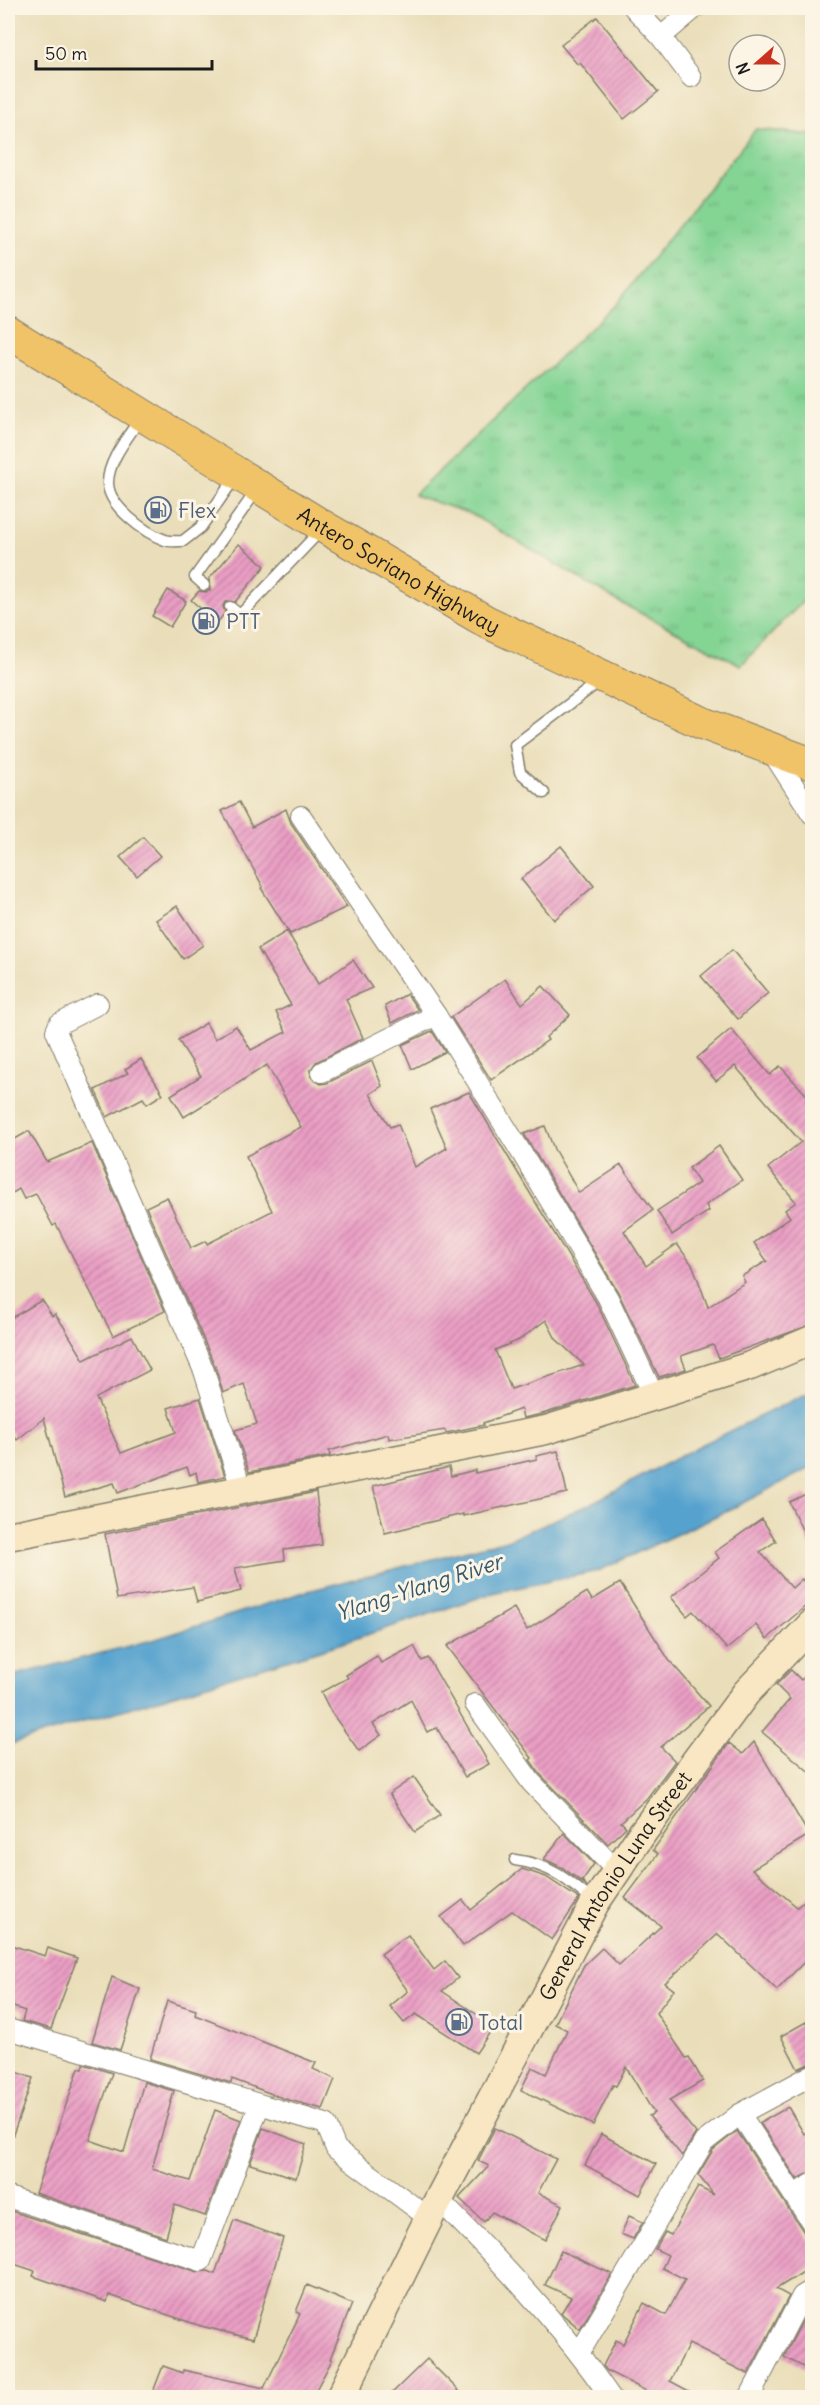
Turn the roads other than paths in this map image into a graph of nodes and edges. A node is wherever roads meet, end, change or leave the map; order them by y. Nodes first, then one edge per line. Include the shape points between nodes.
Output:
1 (634, 8) edge
2 (695, 8) edge
3 (661, 37) junction
4 (691, 77) dead end
5 (8, 332) edge
6 (142, 415) junction
7 (248, 480) junction
8 (324, 527) junction
9 (204, 585) dead end
10 (230, 607) dead end
11 (604, 678) junction
12 (771, 749) junction
13 (813, 764) edge
14 (544, 794) dead end
15 (813, 814) edge
16 (301, 816) dead end
17 (98, 1004) dead end
18 (436, 1015) junction
19 (322, 1072) dead end
20 (813, 1340) edge
21 (654, 1396) junction
22 (243, 1491) junction
23 (8, 1536) edge
24 (813, 1624) edge
25 (475, 1704) dead end
26 (515, 1860) dead end
27 (617, 1871) junction
28 (595, 1903) junction
29 (8, 2030) edge
30 (813, 2075) edge
31 (259, 2106) junction
32 (740, 2114) junction
33 (813, 2184) edge
34 (795, 2194) junction
35 (8, 2198) edge
36 (434, 2209) junction
37 (813, 2223) edge
38 (813, 2290) edge
39 (580, 2352) junction
40 (340, 2397) edge
41 (611, 2397) edge
42 (749, 2397) edge

1 - 3 street
2 - 3 street
3 - 4 street
5 - 6 main road, Antero Soriano Highway
6 - 7 main road, Antero Soriano Highway
6 - 7 lane via 113,463 108,484 115,503 134,522 165,540 183,541
7 - 8 main road, Antero Soriano Highway
7 - 9 lane via 195,577
8 - 10 lane via 240,615
8 - 11 main road, Antero Soriano Highway via 487,622
11 - 12 main road, Antero Soriano Highway via 702,723
11 - 14 lane via 515,745 520,772
12 - 13 main road, Antero Soriano Highway
12 - 15 street
16 - 18 street
17 - 22 street via 59,1023 56,1031 204,1371
18 - 19 street
18 - 21 street via 608,1298
20 - 21 main road via 750,1366
21 - 22 main road via 546,1430
22 - 23 main road
24 - 27 main road, General Antonio Luna Street via 746,1693
25 - 27 street via 531,1782
26 - 28 lane via 537,1863 562,1875
27 - 28 main road, General Antonio Luna Street
28 - 36 main road, General Antonio Luna Street
29 - 31 street
30 - 32 street
31 - 35 street via 201,2261
31 - 36 street via 326,2124 340,2152
32 - 34 street
32 - 39 street via 704,2142
33 - 34 street
34 - 37 street
36 - 39 street via 477,2238
36 - 40 main road, General Antonio Luna Street
38 - 42 street via 802,2296
39 - 41 street

